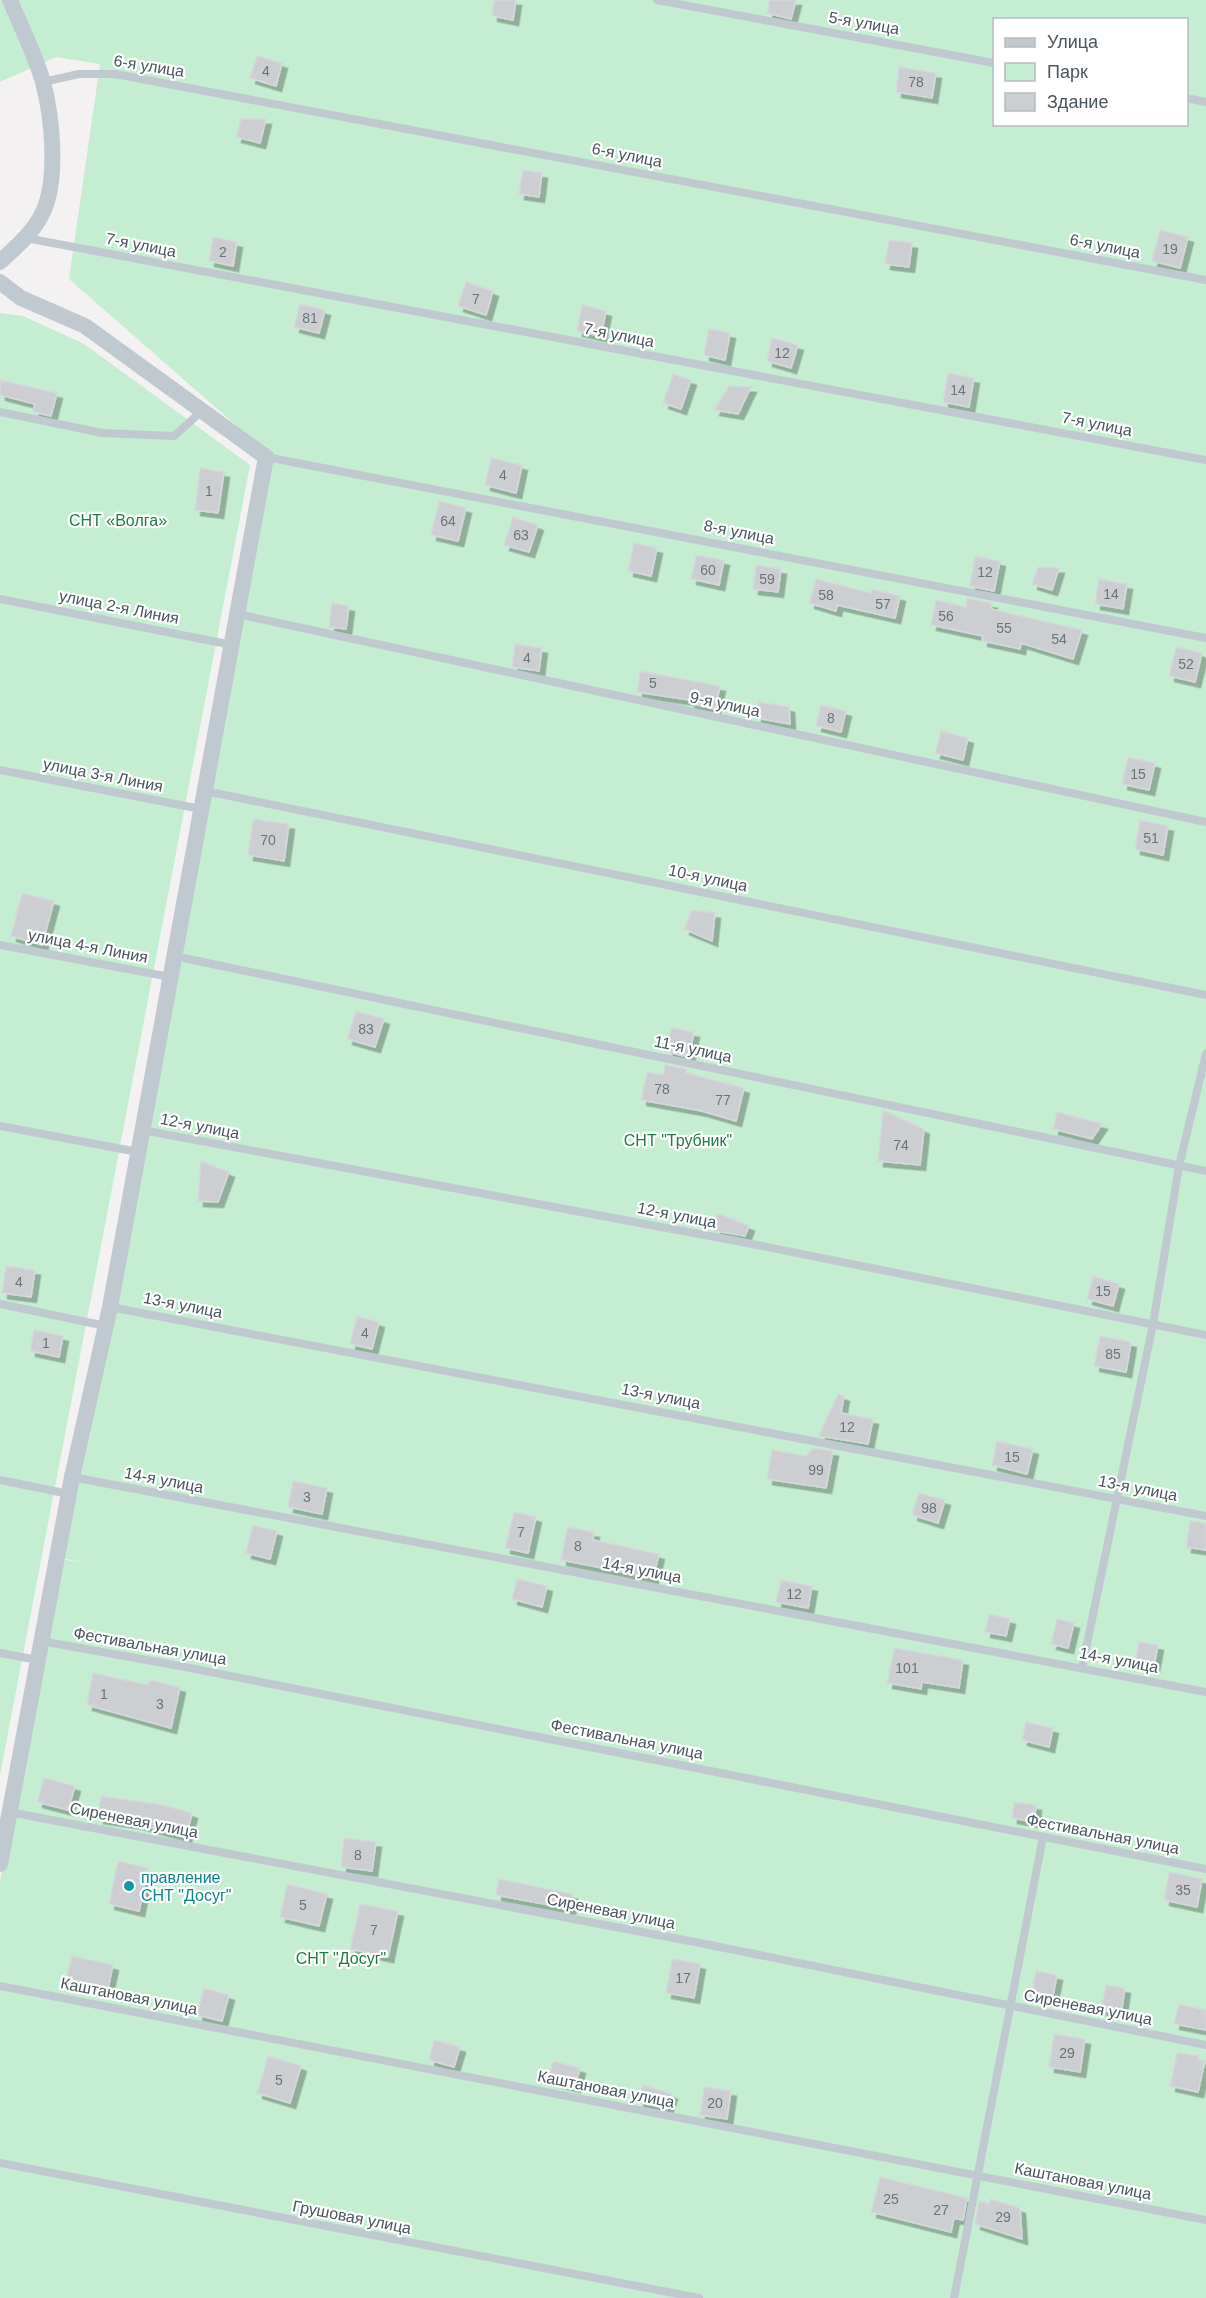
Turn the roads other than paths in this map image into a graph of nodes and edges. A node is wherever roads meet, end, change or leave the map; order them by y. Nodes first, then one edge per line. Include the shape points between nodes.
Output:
1 (10, 0) edge
2 (657, 0) edge
3 (993, 63) edge
4 (43, 82) junction
5 (1188, 98) edge
6 (1206, 102) edge
7 (26, 238) junction
8 (0, 262) edge
9 (1206, 280) edge
10 (0, 282) edge
11 (202, 411) junction
12 (0, 412) edge
13 (266, 457) junction
14 (1206, 460) edge
15 (0, 599) edge
16 (237, 615) junction
17 (1206, 638) edge
18 (232, 645) junction
19 (0, 770) edge
20 (205, 791) junction
21 (201, 809) junction
22 (1206, 822) edge
23 (0, 945) edge
24 (174, 956) junction
25 (170, 977) junction
26 (1206, 995) edge
27 (1206, 1054) edge
28 (0, 1126) edge
29 (142, 1130) junction
30 (138, 1152) junction
31 (1179, 1166) junction
32 (1206, 1171) edge
33 (0, 1304) edge
34 (110, 1306) junction
35 (1153, 1324) junction
36 (106, 1326) junction
37 (1206, 1335) edge
38 (0, 1480) edge
39 (70, 1486) junction
40 (1118, 1499) junction
41 (1206, 1516) edge
42 (41, 1641) junction
43 (0, 1653) edge
44 (38, 1660) junction
45 (1082, 1668) junction
46 (1206, 1692) edge
47 (9, 1812) junction
48 (3, 1830) edge
49 (1043, 1837) junction
50 (0, 1864) edge
51 (1206, 1869) edge
52 (0, 1986) edge
53 (1010, 2007) junction
54 (1206, 2045) edge
55 (0, 2163) edge
56 (978, 2176) junction
57 (1206, 2220) edge
58 (699, 2298) edge
59 (954, 2298) edge

1 - 4 street
2 - 3 lane, 5-я улица
4 - 7 street via 52,146 50,183 43,213
4 - 9 lane, 6-я улица via 79,74 116,74
5 - 6 lane
7 - 8 street
7 - 14 lane, 7-я улица
10 - 11 street via 21,298 85,326
11 - 12 lane via 174,436 102,433
11 - 13 street
13 - 16 street
13 - 17 lane, 8-я улица
15 - 18 lane, улица 2-я Линия
16 - 18 street
16 - 22 lane, 9-я улица
18 - 20 street
19 - 21 lane, улица 3-я Линия
20 - 21 street
20 - 26 lane, 10-я улица
21 - 24 street
23 - 25 lane, улица 4-я Линия
24 - 25 street
24 - 31 lane, 11-я улица
25 - 29 street
27 - 31 lane
28 - 30 lane
29 - 30 street
29 - 35 lane, 12-я улица via 742,1242
30 - 34 street
31 - 32 lane, 11-я улица
31 - 35 lane
33 - 36 lane
34 - 36 street
34 - 40 lane, 13-я улица
35 - 37 lane, 12-я улица
35 - 40 lane
36 - 39 street
38 - 39 lane, 14-я улица
39 - 42 street
39 - 45 lane, 14-я улица
40 - 41 lane, 13-я улица
40 - 45 lane
42 - 44 street
42 - 49 lane, Фестивальная улица
43 - 44 lane
44 - 47 street
45 - 46 lane, 14-я улица
47 - 48 street
47 - 53 lane, Сиреневая улица via 700,1943
48 - 50 street
49 - 51 lane, Фестивальная улица
49 - 53 lane
52 - 56 lane, Каштановая улица
53 - 54 lane, Сиреневая улица
53 - 56 lane
55 - 58 lane, Грушовая улица
56 - 57 lane, Каштановая улица
56 - 59 lane

